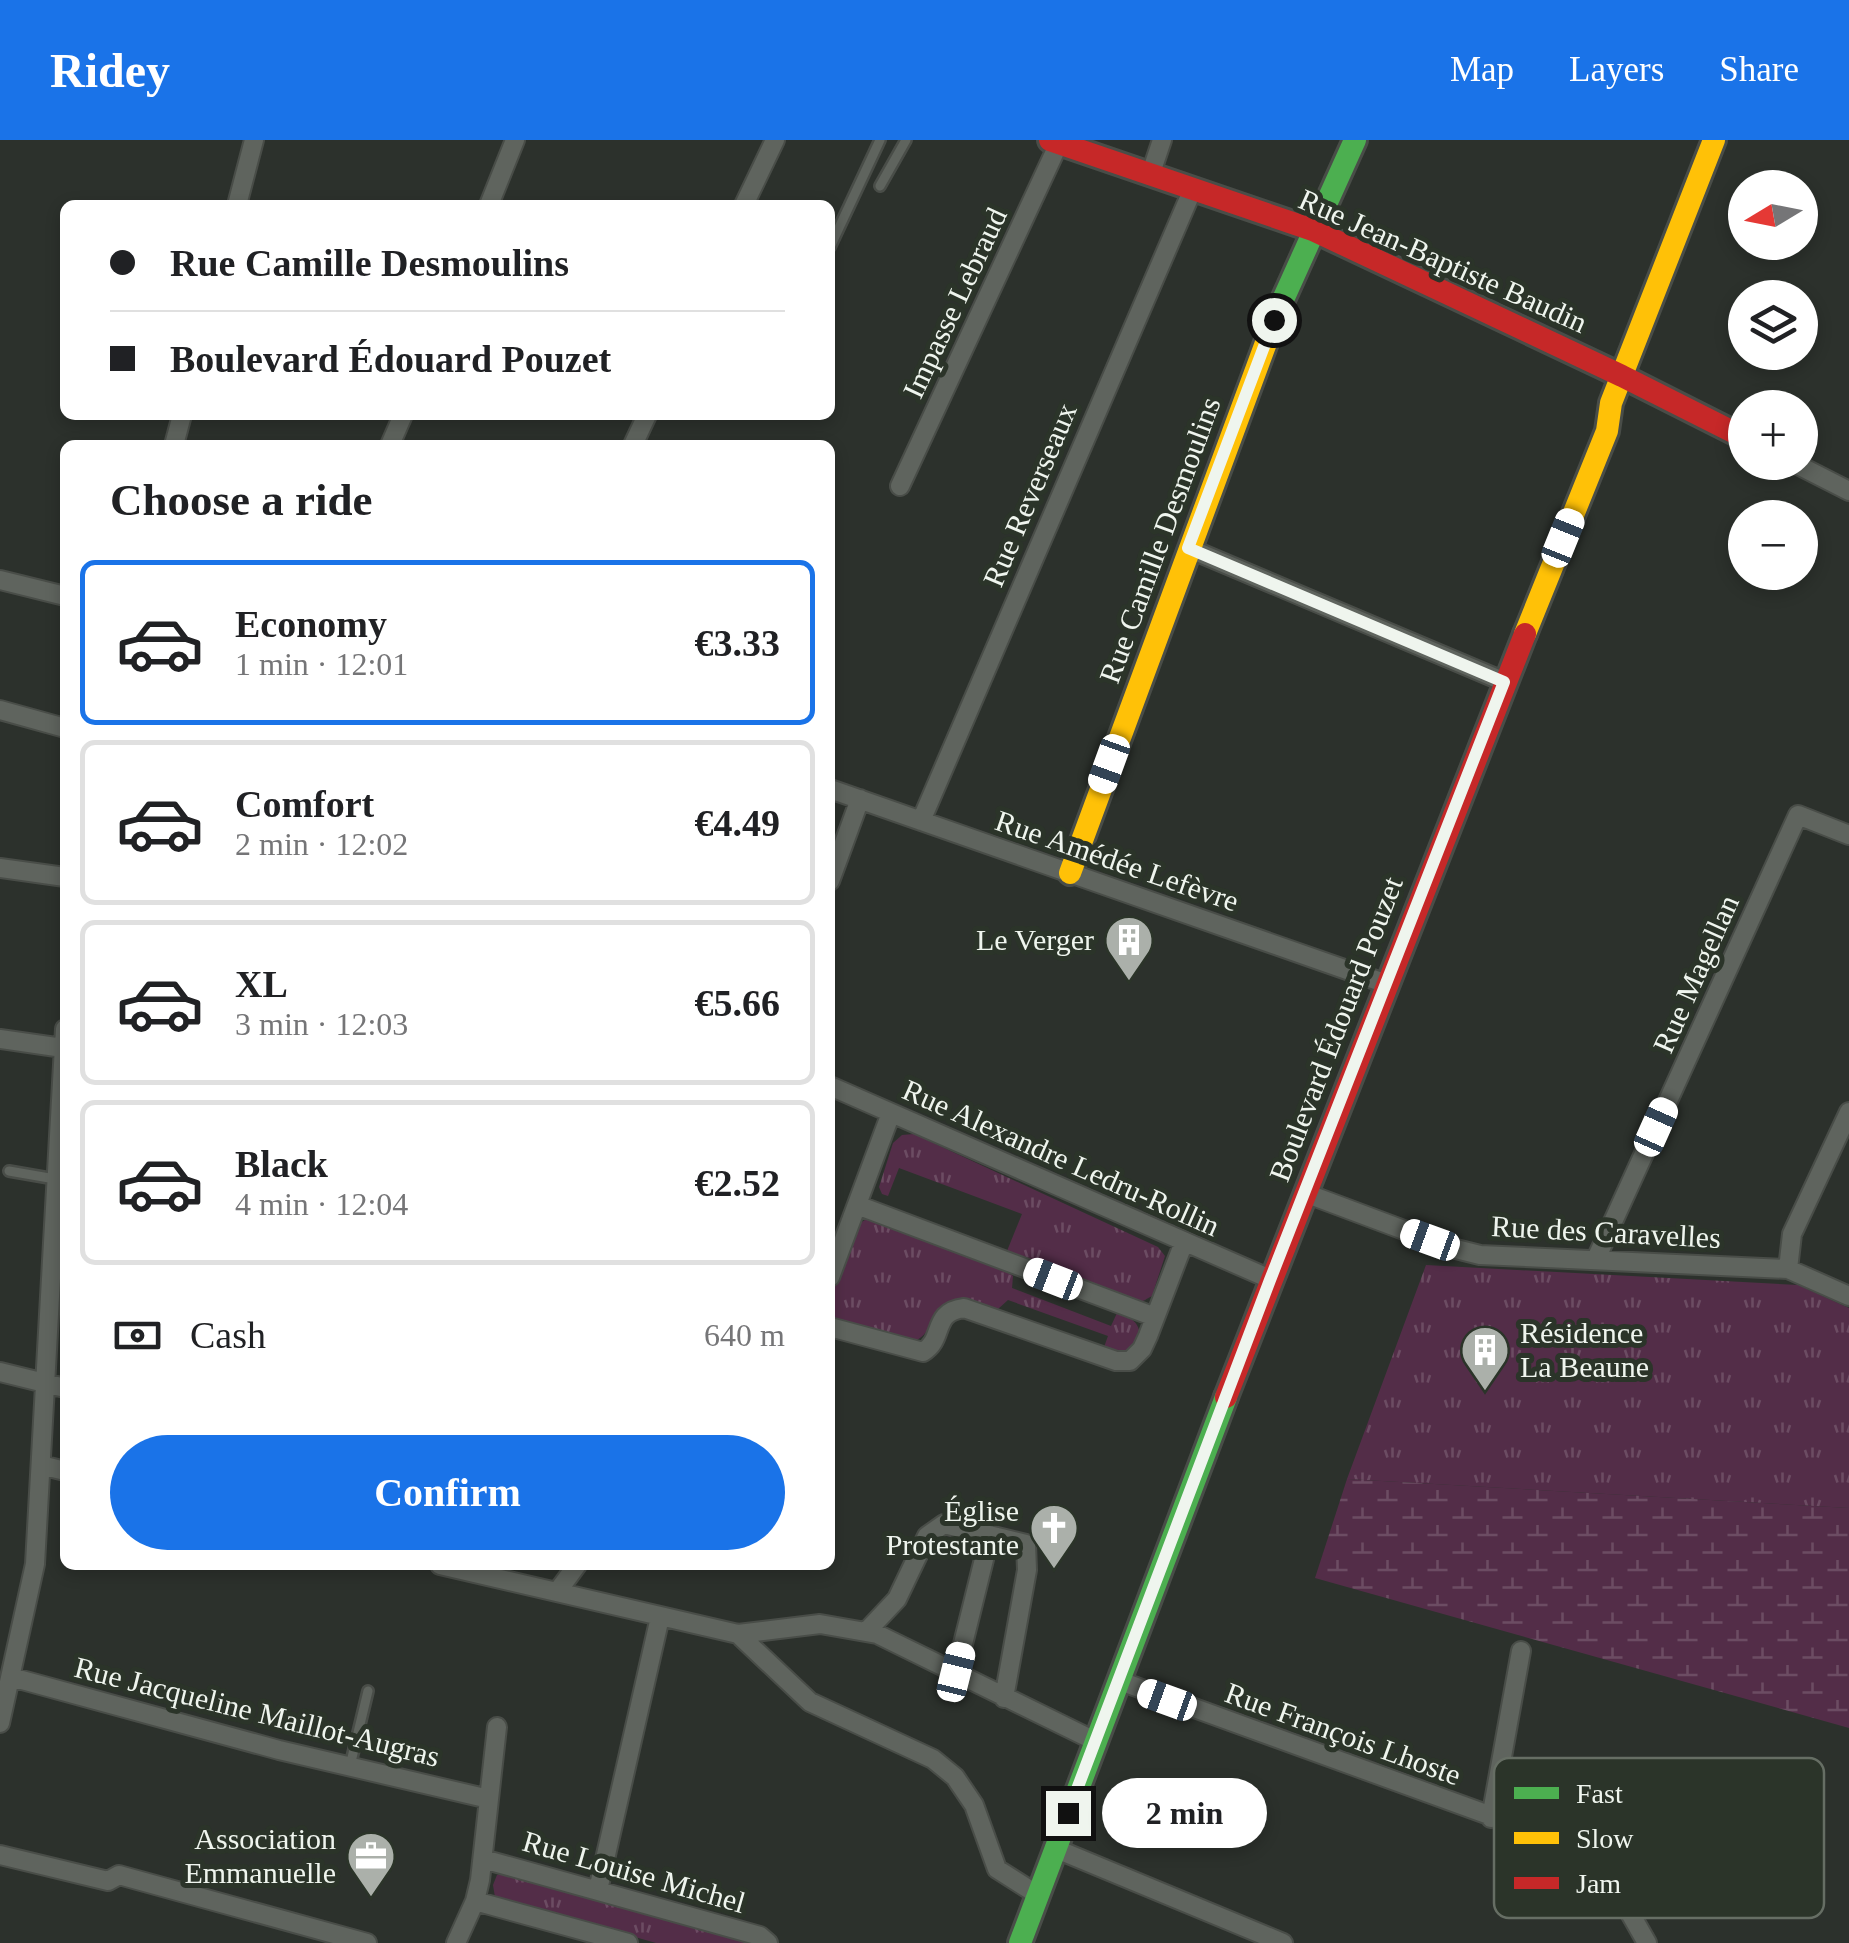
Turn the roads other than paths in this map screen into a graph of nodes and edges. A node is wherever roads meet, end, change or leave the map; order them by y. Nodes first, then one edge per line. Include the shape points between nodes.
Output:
1 (254, 140) edge
2 (515, 140) edge
3 (775, 140) edge
4 (880, 140) edge
5 (906, 140) edge
6 (1162, 140) edge
7 (1355, 140) edge
8 (1714, 140) edge
9 (1053, 141) edge
10 (1150, 176) junction
11 (880, 186) dead end
12 (1192, 191) junction
13 (238, 200) edge
14 (491, 200) edge
15 (746, 200) edge
16 (1313, 230) junction
17 (835, 236) edge
18 (1622, 376) junction
19 (1728, 429) edge
20 (1818, 475) edge
21 (900, 486) dead end
22 (1849, 491) edge
23 (1188, 548) junction
24 (0, 580) edge
25 (60, 595) edge
26 (1504, 682) junction
27 (0, 710) edge
28 (60, 727) edge
29 (835, 791) edge
30 (860, 800) junction
31 (921, 822) junction
32 (1849, 835) edge
33 (0, 868) edge
34 (835, 868) edge
35 (1070, 873) junction
36 (60, 875) edge
37 (1386, 984) junction
38 (0, 1039) edge
39 (60, 1048) edge
40 (835, 1088) edge
41 (1849, 1112) edge
42 (891, 1113) junction
43 (60, 1121) edge
44 (58, 1170) edge
45 (8, 1171) dead end
46 (1305, 1192) junction
47 (857, 1205) junction
48 (1184, 1242) junction
49 (1596, 1260) junction
50 (835, 1264) edge
51 (1788, 1270) junction
52 (1270, 1280) junction
53 (1849, 1296) edge
54 (1155, 1316) junction
55 (835, 1328) edge
56 (0, 1372) edge
57 (44, 1383) junction
58 (60, 1387) edge
59 (41, 1465) junction
60 (60, 1470) edge
61 (990, 1535) junction
62 (461, 1570) edge
63 (573, 1570) edge
64 (556, 1592) junction
65 (660, 1617) junction
66 (866, 1632) junction
67 (738, 1634) junction
68 (1521, 1651) dead end
69 (956, 1672) junction
70 (11, 1677) junction
71 (1120, 1681) junction
72 (368, 1691) dead end
73 (1004, 1698) junction
74 (0, 1723) edge
75 (497, 1727) dead end
76 (1097, 1742) junction
77 (1502, 1758) edge
78 (347, 1765) junction
79 (489, 1798) junction
80 (1494, 1801) edge
81 (1491, 1818) junction
82 (1494, 1819) edge
83 (1054, 1848) junction
84 (0, 1855) edge
85 (483, 1859) junction
86 (598, 1890) junction
87 (1038, 1895) junction
88 (475, 1902) junction
89 (1633, 1918) edge
90 (367, 1943) edge
91 (456, 1943) edge
92 (628, 1943) edge
93 (768, 1943) edge
94 (1020, 1943) edge
95 (1283, 1943) edge
96 (1647, 1943) edge

1 - 13 street
2 - 14 street
3 - 15 street
4 - 17 lane
5 - 11 lane
6 - 10 street
7 - 16 street, Rue Camille Desmoulins
8 - 18 street, Boulevard Édouard Pouzet
9 - 10 street, Rue Jean-Baptiste Baudin
9 - 21 street, Impasse Lebraud
10 - 12 street, Rue Jean-Baptiste Baudin
12 - 16 street, Rue Jean-Baptiste Baudin
12 - 31 street, Rue Reverseaux
16 - 18 street, Rue Jean-Baptiste Baudin
16 - 23 street, Rue Camille Desmoulins
18 - 19 street, Rue Jean-Baptiste Baudin
18 - 26 street, Boulevard Édouard Pouzet via 1607,430
20 - 22 street
23 - 26 street
23 - 35 street, Rue Camille Desmoulins
24 - 25 street
26 - 37 street, Boulevard Édouard Pouzet
27 - 28 street
29 - 30 street, Rue Amédée Lefèvre
30 - 31 street, Rue Amédée Lefèvre
30 - 34 street
31 - 35 street, Rue Amédée Lefèvre
32 - 49 street, Rue Magellan via 1798,815
33 - 36 street
35 - 37 street, Rue Amédée Lefèvre
37 - 46 street, Boulevard Édouard Pouzet
38 - 39 street
40 - 42 street, Rue Alexandre Ledru-Rollin
41 - 51 street via 1792,1234
42 - 47 street
42 - 48 street, Rue Alexandre Ledru-Rollin
43 - 44 street
44 - 45 lane
44 - 57 street
46 - 49 street, Rue des Caravelles via 1480,1254
46 - 52 street, Boulevard Édouard Pouzet
47 - 50 street
47 - 54 street
48 - 52 street, Rue Alexandre Ledru-Rollin
48 - 54 street
49 - 51 street, Rue des Caravelles
51 - 53 street, Rue des Caravelles
52 - 71 street, Boulevard Édouard Pouzet
54 - 55 street via 1142,1349 1124,1362 964,1308 943,1317 933,1345 923,1352
56 - 57 street
57 - 58 street
57 - 59 street
59 - 60 street
59 - 70 street via 35,1564
61 - 66 street via 944,1524 927,1536 897,1599
61 - 69 street
61 - 73 street via 1026,1544
62 - 64 street
63 - 64 street
64 - 65 street
65 - 67 street
65 - 86 street
66 - 67 street via 820,1624
66 - 69 street
67 - 87 street via 810,1702 933,1759 956,1777 974,1805 997,1870
68 - 77 street
69 - 73 street
70 - 74 street
70 - 78 street, Rue Jacqueline Maillot-Augras
71 - 76 street, Boulevard Édouard Pouzet
71 - 81 street, Rue François Lhoste
72 - 78 lane
73 - 76 street
75 - 79 street
76 - 83 street, Boulevard Édouard Pouzet
78 - 79 street, Rue Jacqueline Maillot-Augras
79 - 85 street
80 - 81 street
81 - 82 street, Rue François Lhoste
83 - 87 street, Boulevard Édouard Pouzet
83 - 95 street
84 - 90 street via 108,1881 119,1875
85 - 86 street, Rue Louise Michel
85 - 88 street
86 - 93 street, Rue Louise Michel
87 - 94 street, Boulevard Édouard Pouzet
88 - 91 street
88 - 92 street
89 - 96 street, Rue François Lhoste

